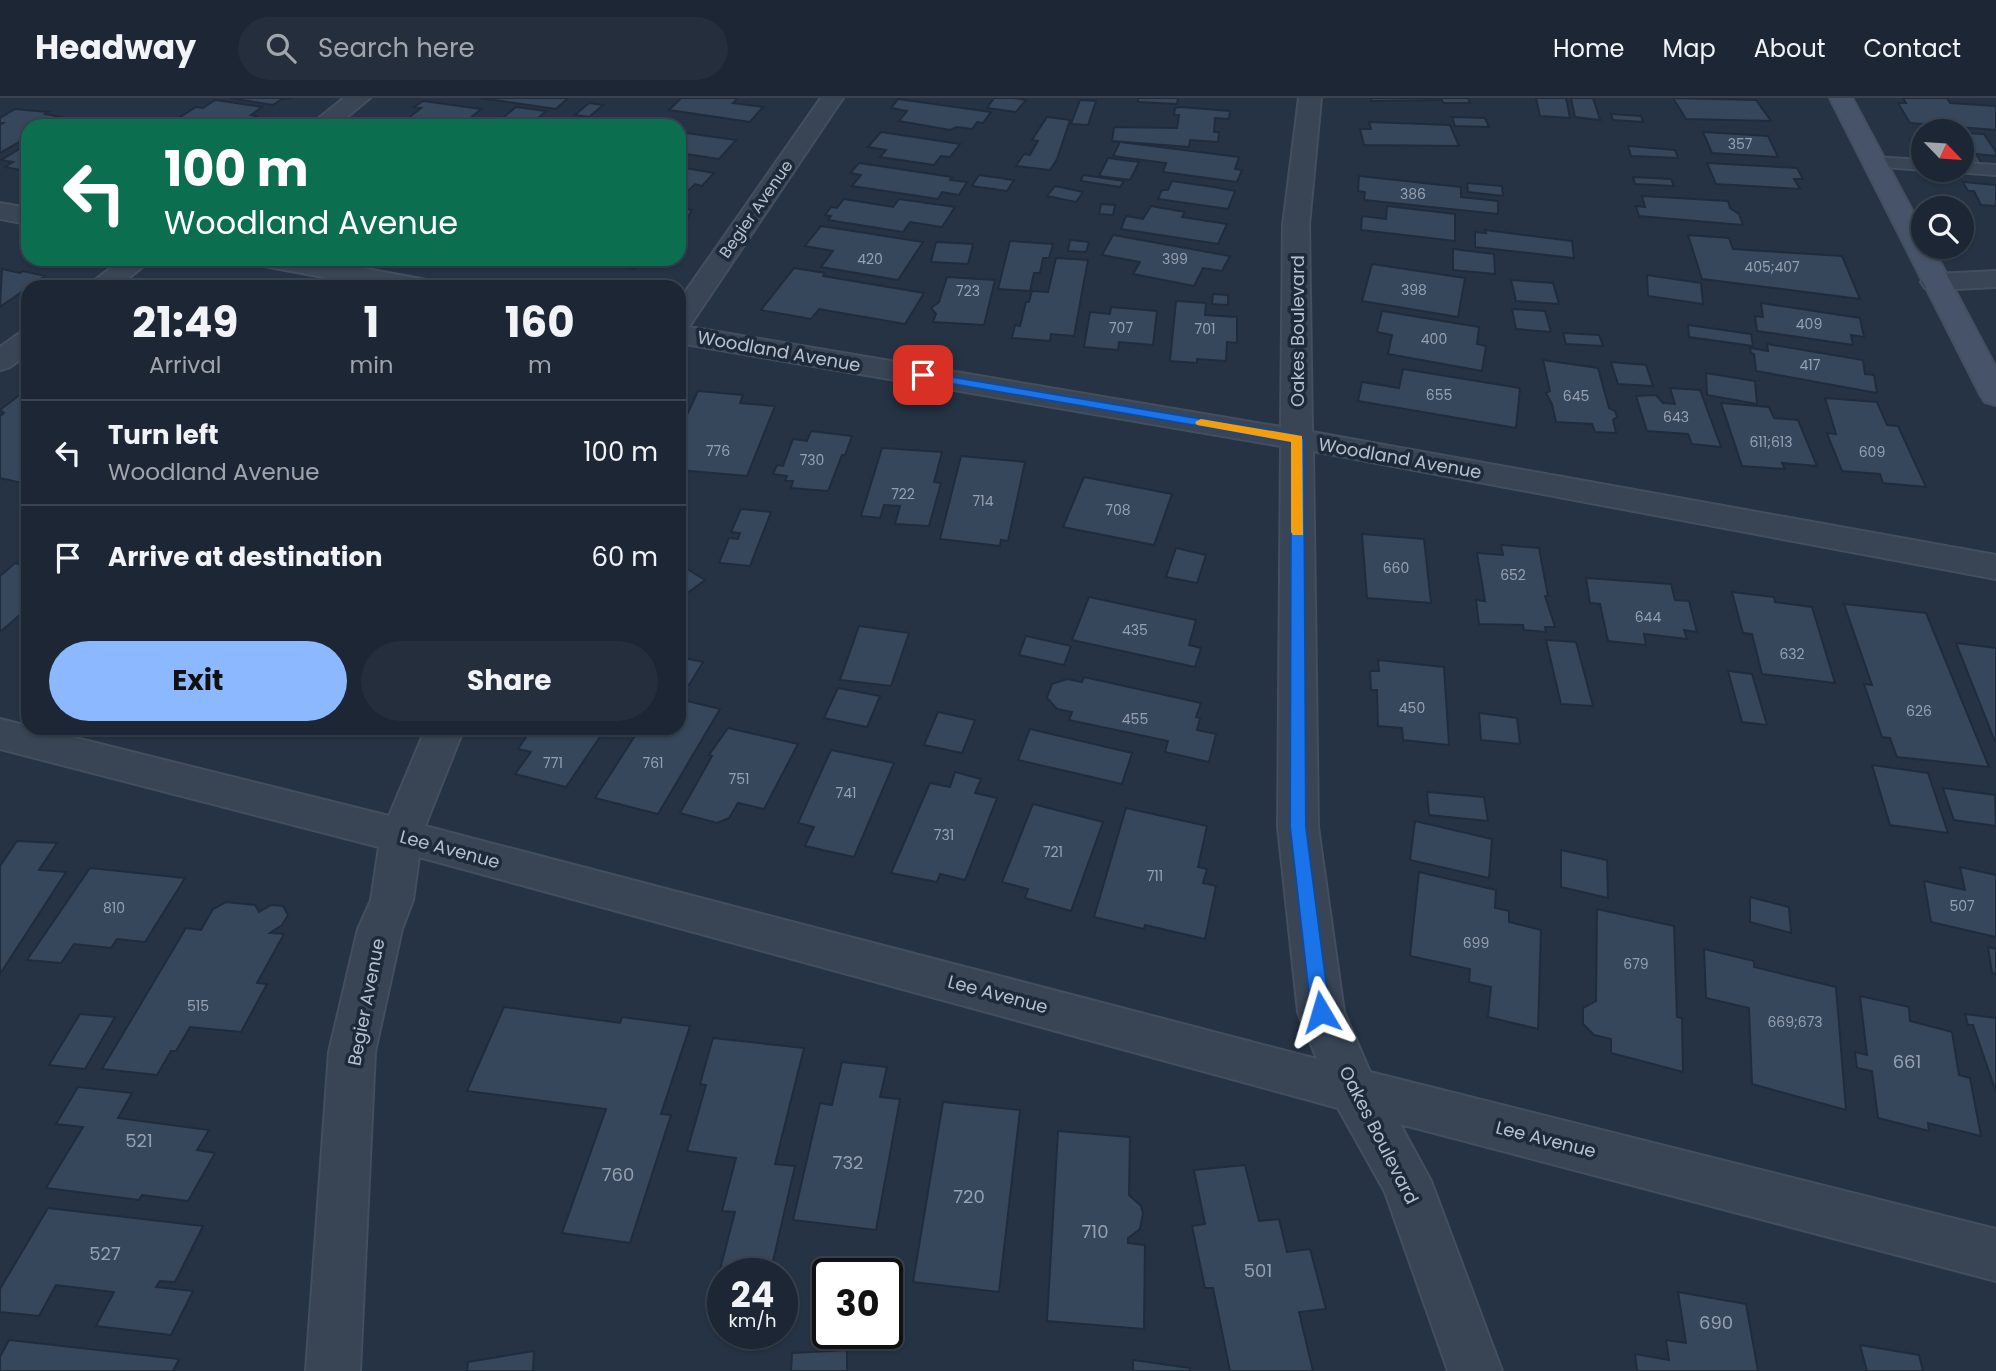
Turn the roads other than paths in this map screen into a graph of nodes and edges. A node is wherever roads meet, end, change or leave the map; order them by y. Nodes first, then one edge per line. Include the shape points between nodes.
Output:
1 (359, 98) edge
2 (832, 98) edge
3 (1310, 98) edge
4 (1841, 98) edge
5 (330, 119) edge
6 (1874, 162) junction
7 (1911, 164) edge
8 (1974, 169) edge
9 (1996, 170) edge
10 (0, 211) edge
11 (21, 215) edge
12 (129, 266) edge
13 (307, 266) edge
14 (1996, 279) edge
15 (110, 280) edge
16 (383, 280) edge
17 (1935, 282) junction
18 (686, 311) edge
19 (686, 335) edge
20 (21, 345) edge
21 (0, 360) edge
22 (1996, 397) edge
23 (1298, 439) junction
24 (1996, 567) edge
25 (0, 734) edge
26 (442, 735) edge
27 (401, 836) junction
28 (1353, 1090) junction
29 (1996, 1255) edge
30 (333, 1371) edge
31 (1475, 1371) edge

1 - 5 street
2 - 18 street, Begier Avenue
3 - 23 street, Oakes Boulevard via 1296,225
4 - 6 street
6 - 7 lane
6 - 17 street
8 - 9 lane
10 - 11 street
12 - 15 street
13 - 16 street
14 - 17 street
17 - 22 street
19 - 23 street, Woodland Avenue
20 - 21 street
23 - 24 street, Woodland Avenue
23 - 28 street, Oakes Boulevard via 1298,827 1321,1012
25 - 27 street, Lee Avenue
26 - 27 street, Begier Avenue
27 - 28 street, Lee Avenue
27 - 30 street, Begier Avenue via 392,900 380,929 352,1052
28 - 29 street, Lee Avenue
28 - 31 street, Oakes Boulevard via 1406,1181

